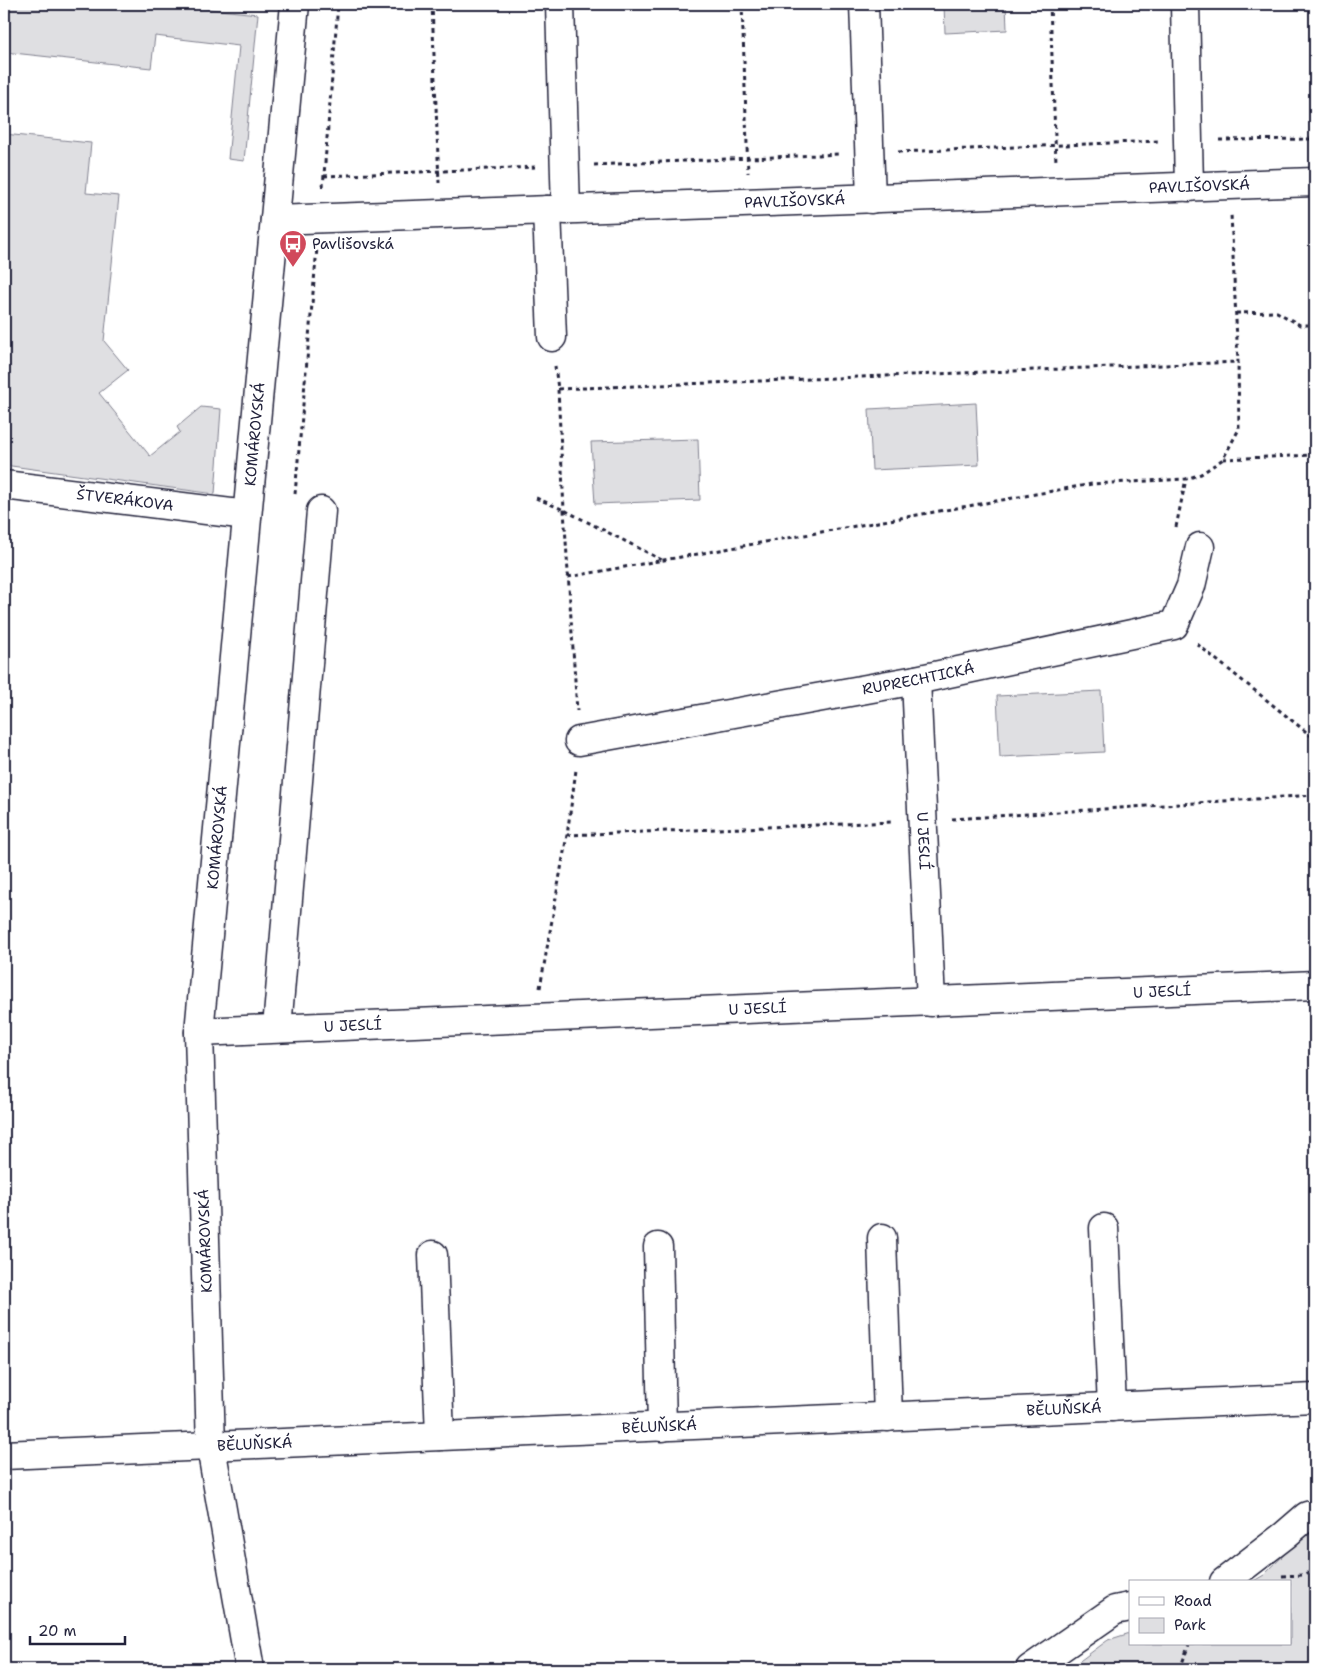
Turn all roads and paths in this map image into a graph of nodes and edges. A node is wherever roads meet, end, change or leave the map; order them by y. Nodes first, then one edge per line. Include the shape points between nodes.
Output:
1 (295, 4) edge
2 (338, 4) edge
3 (432, 4) edge
4 (560, 4) edge
5 (742, 4) edge
6 (864, 4) edge
7 (1050, 4) edge
8 (1185, 4) edge
9 (1315, 139) edge
10 (1188, 140) junction
11 (1055, 145) junction
12 (870, 153) junction
13 (748, 158) junction
14 (565, 166) junction
15 (438, 171) junction
16 (324, 176) junction
17 (1315, 182) edge
18 (1229, 186) junction
19 (1189, 187) junction
20 (1057, 192) junction
21 (871, 199) junction
22 (750, 203) junction
23 (557, 210) junction
24 (440, 214) junction
25 (320, 218) junction
26 (275, 220) junction
27 (1236, 313) junction
28 (1315, 325) edge
29 (552, 337) joint
30 (1238, 362) junction
31 (558, 389) junction
32 (1315, 455) edge
33 (1223, 458) junction
34 (1186, 480) junction
35 (4, 485) edge
36 (536, 498) dead end
37 (294, 502) dead end
38 (564, 510) junction
39 (321, 511) dead end
40 (247, 516) junction
41 (1176, 527) dead end
42 (1200, 547) dead end
43 (662, 561) junction
44 (568, 577) junction
45 (1174, 625) junction
46 (916, 680) junction
47 (1315, 739) edge
48 (580, 741) junction
49 (1315, 985) edge
50 (931, 1002) junction
51 (534, 1018) junction
52 (277, 1028) junction
53 (199, 1032) junction
54 (1104, 1228) dead end
55 (882, 1238) dead end
56 (658, 1247) dead end
57 (433, 1255) dead end
58 (1315, 1398) edge
59 (1112, 1407) junction
60 (888, 1416) junction
61 (662, 1427) junction
62 (440, 1436) junction
63 (211, 1446) junction
64 (4, 1456) edge
65 (1315, 1514) edge
66 (1227, 1580) edge
67 (1129, 1607) edge
68 (1188, 1646) edge
69 (250, 1669) edge
70 (1030, 1669) edge
71 (1180, 1669) edge

1 - 26 street, KOMÁROVSKÁ
2 - 16 path
3 - 15 path
4 - 14 street
5 - 13 path
6 - 12 street
7 - 11 path
8 - 10 street
9 - 10 path
10 - 11 path
10 - 19 street
11 - 12 path
11 - 20 path
12 - 13 path
12 - 21 street
13 - 14 path
13 - 22 path
14 - 15 path
14 - 23 street
15 - 16 path
15 - 24 path
16 - 25 path
17 - 18 street, PAVLIŠOVSKÁ
18 - 19 street, PAVLIŠOVSKÁ
18 - 27 path
19 - 20 street, PAVLIŠOVSKÁ
20 - 21 street, PAVLIŠOVSKÁ
21 - 22 street, PAVLIŠOVSKÁ
22 - 23 street, PAVLIŠOVSKÁ
23 - 24 street, PAVLIŠOVSKÁ
23 - 29 street
24 - 25 street, PAVLIŠOVSKÁ
25 - 26 street, PAVLIŠOVSKÁ
25 - 37 path
26 - 40 street, KOMÁROVSKÁ
27 - 28 path via 1277,312 1300,325
27 - 30 path
29 - 31 path
30 - 31 path
30 - 33 path via 1239,429
31 - 38 path
32 - 33 path
33 - 34 path via 1201,474
34 - 41 path
34 - 43 path via 1092,484
35 - 40 street, ŠTVERÁKOVA
36 - 38 path
38 - 43 path
38 - 44 path
39 - 52 street
40 - 53 street, KOMÁROVSKÁ
42 - 45 street via 1191,586
43 - 44 path
44 - 48 path
45 - 46 street, RUPRECHTICKÁ
45 - 47 path
46 - 48 street, RUPRECHTICKÁ
46 - 50 street, U JESLÍ
48 - 51 path
49 - 50 street, U JESLÍ
50 - 51 street, U JESLÍ
51 - 52 street, U JESLÍ
52 - 53 street, U JESLÍ
53 - 63 street, KOMÁROVSKÁ
54 - 59 street
55 - 60 street
56 - 61 street
57 - 62 street
58 - 59 street, BĚLUŇSKÁ
59 - 60 street, BĚLUŇSKÁ
60 - 61 street, BĚLUŇSKÁ
61 - 62 street, BĚLUŇSKÁ
62 - 63 street, BĚLUŇSKÁ
63 - 64 street, BĚLUŇSKÁ
63 - 69 street, KOMÁROVSKÁ
65 - 66 street via 1307,1516
67 - 70 street via 1115,1610
68 - 71 path

